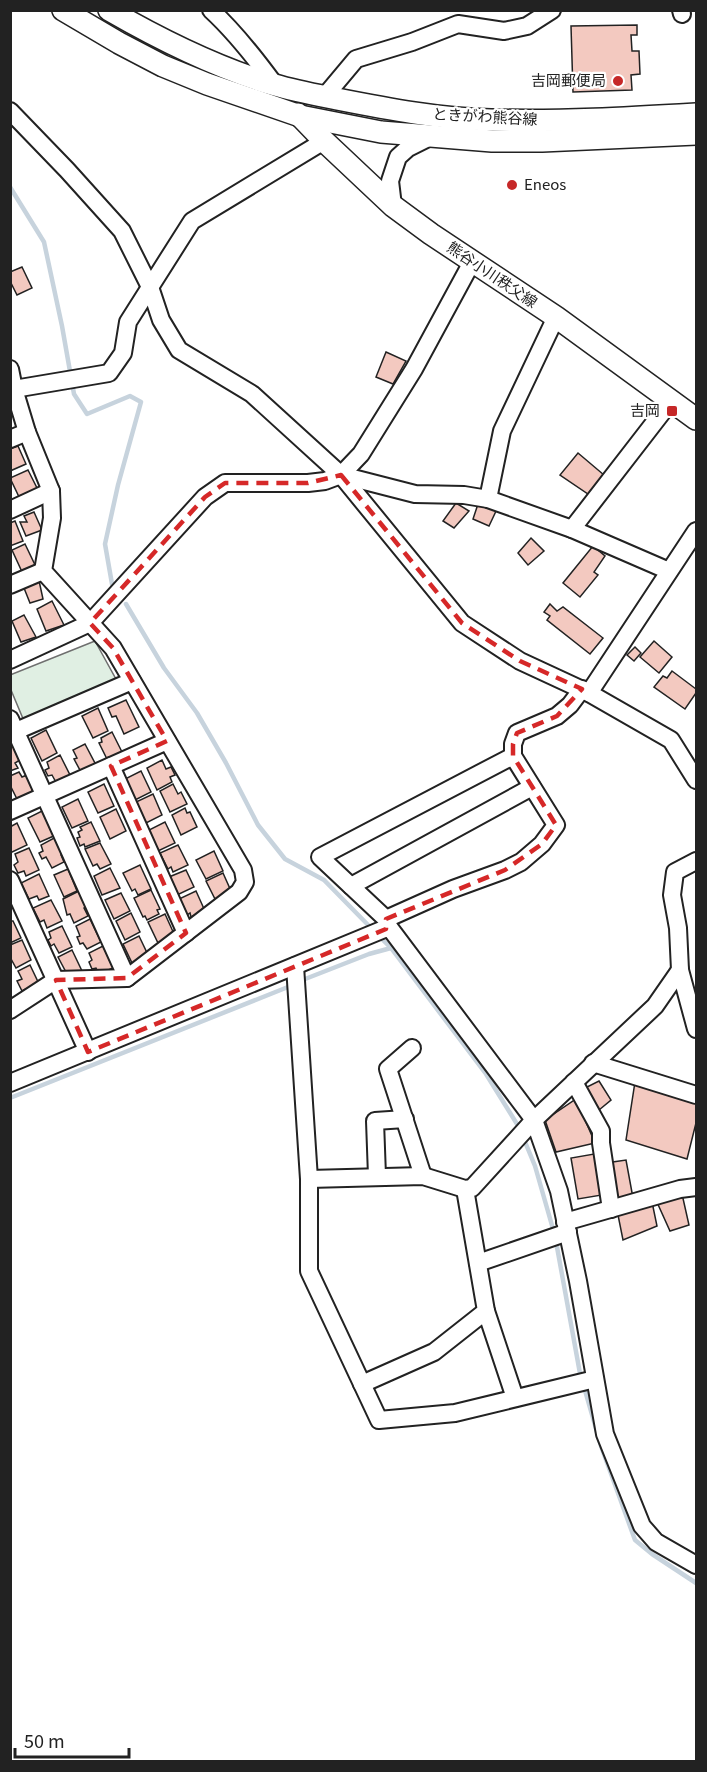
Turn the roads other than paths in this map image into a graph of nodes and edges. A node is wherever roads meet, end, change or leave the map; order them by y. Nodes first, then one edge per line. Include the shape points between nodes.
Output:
1 (63, 10) edge
2 (109, 10) edge
3 (211, 10) edge
4 (552, 10) edge
5 (275, 85) junction
6 (325, 96) junction
7 (10, 111) edge
8 (696, 114) edge
9 (300, 116) junction
10 (696, 134) edge
11 (430, 136) junction
12 (324, 141) junction
13 (393, 206) junction
14 (472, 262) junction
15 (150, 287) junction
16 (556, 317) junction
17 (10, 369) edge
18 (14, 389) junction
19 (671, 401) junction
20 (696, 418) edge
21 (27, 432) junction
22 (10, 439) edge
23 (341, 475) junction
24 (51, 491) junction
25 (488, 499) junction
26 (10, 510) edge
27 (572, 529) junction
28 (696, 531) edge
29 (43, 570) junction
30 (669, 572) junction
31 (10, 585) edge
32 (90, 623) junction
33 (10, 660) edge
34 (132, 681) junction
35 (586, 691) junction
36 (13, 725) edge
37 (167, 741) junction
38 (513, 756) junction
39 (111, 766) junction
40 (696, 780) edge
41 (532, 787) junction
42 (45, 796) junction
43 (10, 811) edge
44 (696, 861) edge
45 (10, 880) edge
46 (351, 886) junction
47 (387, 925) junction
48 (186, 933) junction
49 (296, 966) junction
50 (680, 970) junction
51 (127, 978) junction
52 (56, 980) junction
53 (10, 1010) edge
54 (696, 1029) edge
55 (412, 1048) dead end
56 (88, 1052) junction
57 (593, 1063) junction
58 (574, 1082) junction
59 (10, 1083) edge
60 (696, 1095) edge
61 (405, 1119) junction
62 (534, 1120) junction
63 (377, 1176) junction
64 (423, 1176) junction
65 (309, 1179) junction
66 (696, 1187) edge
67 (465, 1189) junction
68 (610, 1209) junction
69 (567, 1227) junction
70 (478, 1263) junction
71 (486, 1311) junction
72 (595, 1379) junction
73 (362, 1384) junction
74 (515, 1398) junction
75 (696, 1565) edge

1 - 9 main road, 熊谷小川秩父線 via 163,66
2 - 5 main road via 223,67
3 - 5 street
4 - 6 street via 527,26 504,31 458,24 356,59
5 - 6 main road, ときがわ熊谷線
5 - 9 main road, 熊谷小川秩父線
6 - 8 main road, ときがわ熊谷線 via 385,109 490,120
7 - 15 street via 122,231
9 - 11 main road, ときがわ熊谷線 via 381,132
9 - 12 main road, 熊谷小川秩父線
10 - 11 main road, ときがわ熊谷線 via 542,141
11 - 13 street via 398,157 390,181
12 - 13 main road, 熊谷小川秩父線
12 - 15 street via 192,221
13 - 14 main road, 熊谷小川秩父線
14 - 16 main road, 熊谷小川秩父線
14 - 23 street via 414,369 361,454
15 - 18 street via 128,322 123,353 109,373
15 - 23 street via 161,320 179,350 252,394
16 - 19 main road, 熊谷小川秩父線
16 - 25 street via 502,431
17 - 18 street
18 - 21 street
19 - 20 main road, 熊谷小川秩父線
19 - 27 street
21 - 22 street
21 - 24 street
23 - 25 street via 415,494
23 - 32 street via 308,483 225,483 205,497
23 - 35 street via 462,623 520,661
24 - 26 street
24 - 29 street via 52,518
25 - 27 street
27 - 30 street
28 - 30 street
29 - 31 street
29 - 32 street
30 - 35 street
32 - 33 street
32 - 34 street via 113,648
34 - 36 street
34 - 37 street
35 - 38 street via 557,716 517,733
35 - 40 street via 671,740
36 - 42 street
37 - 39 street
37 - 48 street via 243,870 244,882 239,892
38 - 41 street
38 - 46 street via 320,857
39 - 42 street
39 - 48 street
41 - 46 street
41 - 47 street via 556,825 542,844 505,870 453,889
42 - 43 street
42 - 51 street
44 - 50 street via 675,872 672,895
45 - 52 street
46 - 47 street
47 - 49 street
47 - 62 street
48 - 51 street
49 - 56 street
49 - 65 street
50 - 54 street
50 - 57 street via 655,1006
51 - 52 street
52 - 53 street
52 - 56 street
55 - 61 street via 388,1069
56 - 59 street
57 - 58 street
57 - 60 street
58 - 62 street
58 - 68 street via 601,1131
61 - 63 street via 375,1121
61 - 64 street
62 - 67 street via 472,1188
62 - 69 street
63 - 64 street
63 - 65 street
64 - 67 street
65 - 73 street via 309,1270
66 - 68 street
67 - 70 street
68 - 69 street
69 - 70 street
69 - 72 street
70 - 71 street
71 - 73 street via 434,1352
71 - 74 street
72 - 74 street
72 - 75 street via 604,1434 642,1526 656,1542
73 - 74 street via 379,1420 454,1413

